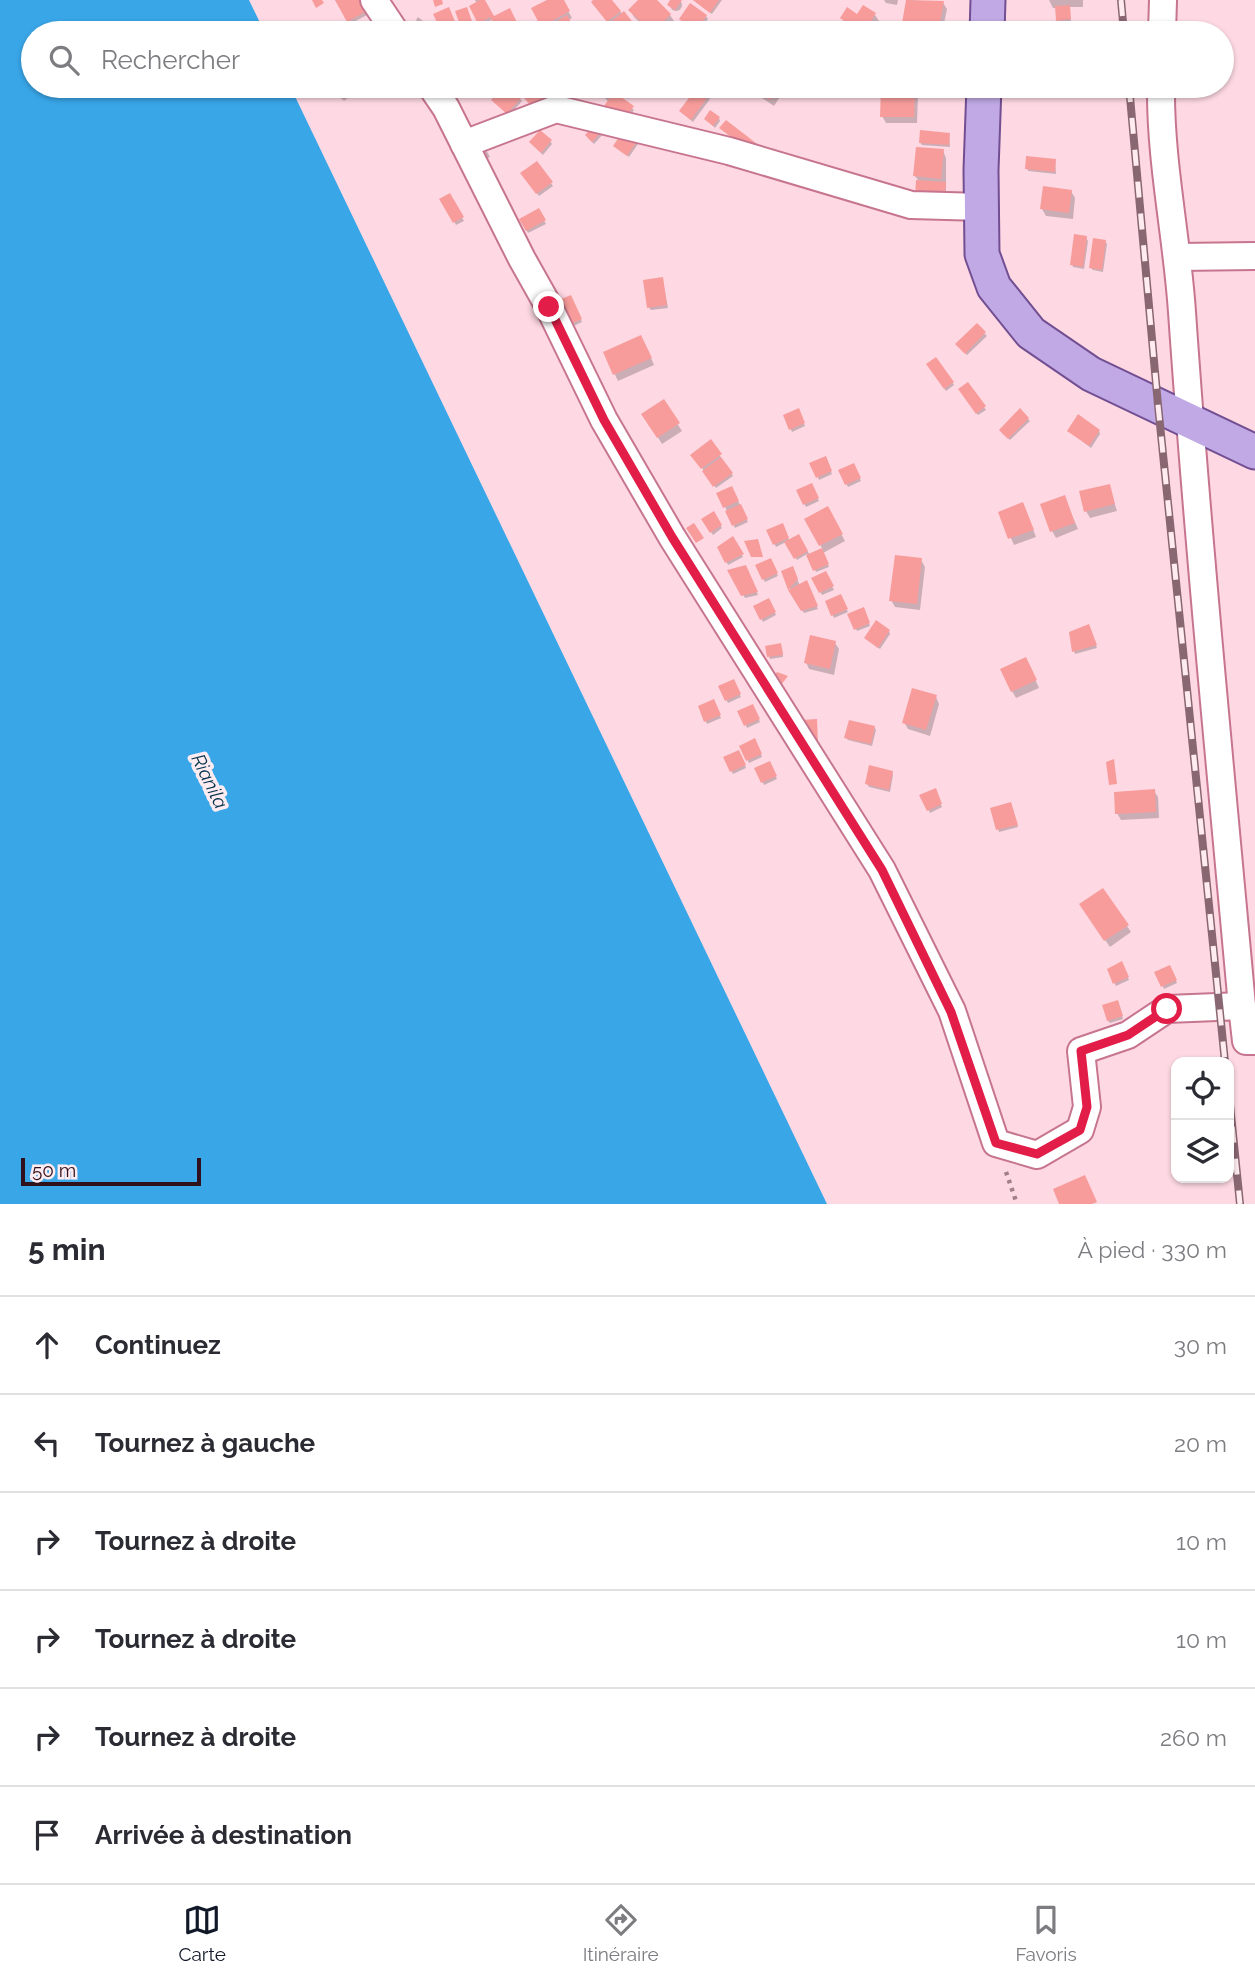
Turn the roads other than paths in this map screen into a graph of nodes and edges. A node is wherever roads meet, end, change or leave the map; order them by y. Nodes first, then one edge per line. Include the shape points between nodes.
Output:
1 (374, 0) edge
2 (988, 0) edge
3 (1163, 0) edge
4 (388, 21) edge
5 (987, 21) edge
6 (1162, 21) edge
7 (439, 98) edge
8 (984, 98) edge
9 (1161, 98) edge
10 (464, 144) junction
11 (982, 207) junction
12 (1255, 256) edge
13 (1178, 257) junction
14 (1189, 421) junction
15 (1255, 452) edge
16 (1242, 1006) junction
17 (1255, 1041) edge

1 - 4 street
2 - 5 main road
3 - 6 street
7 - 10 street
8 - 11 main road
9 - 13 street
10 - 11 street via 556,109 729,151 911,205
10 - 16 street via 604,420 658,514 882,870 951,1012 996,1143 1037,1154 1080,1130 1087,1107 1081,1051 1128,1035 1167,1009
11 - 14 main road via 982,254 994,287 1031,333 1091,374
12 - 13 street
13 - 14 street
14 - 15 main road
14 - 16 street
16 - 17 street via 1246,1041

